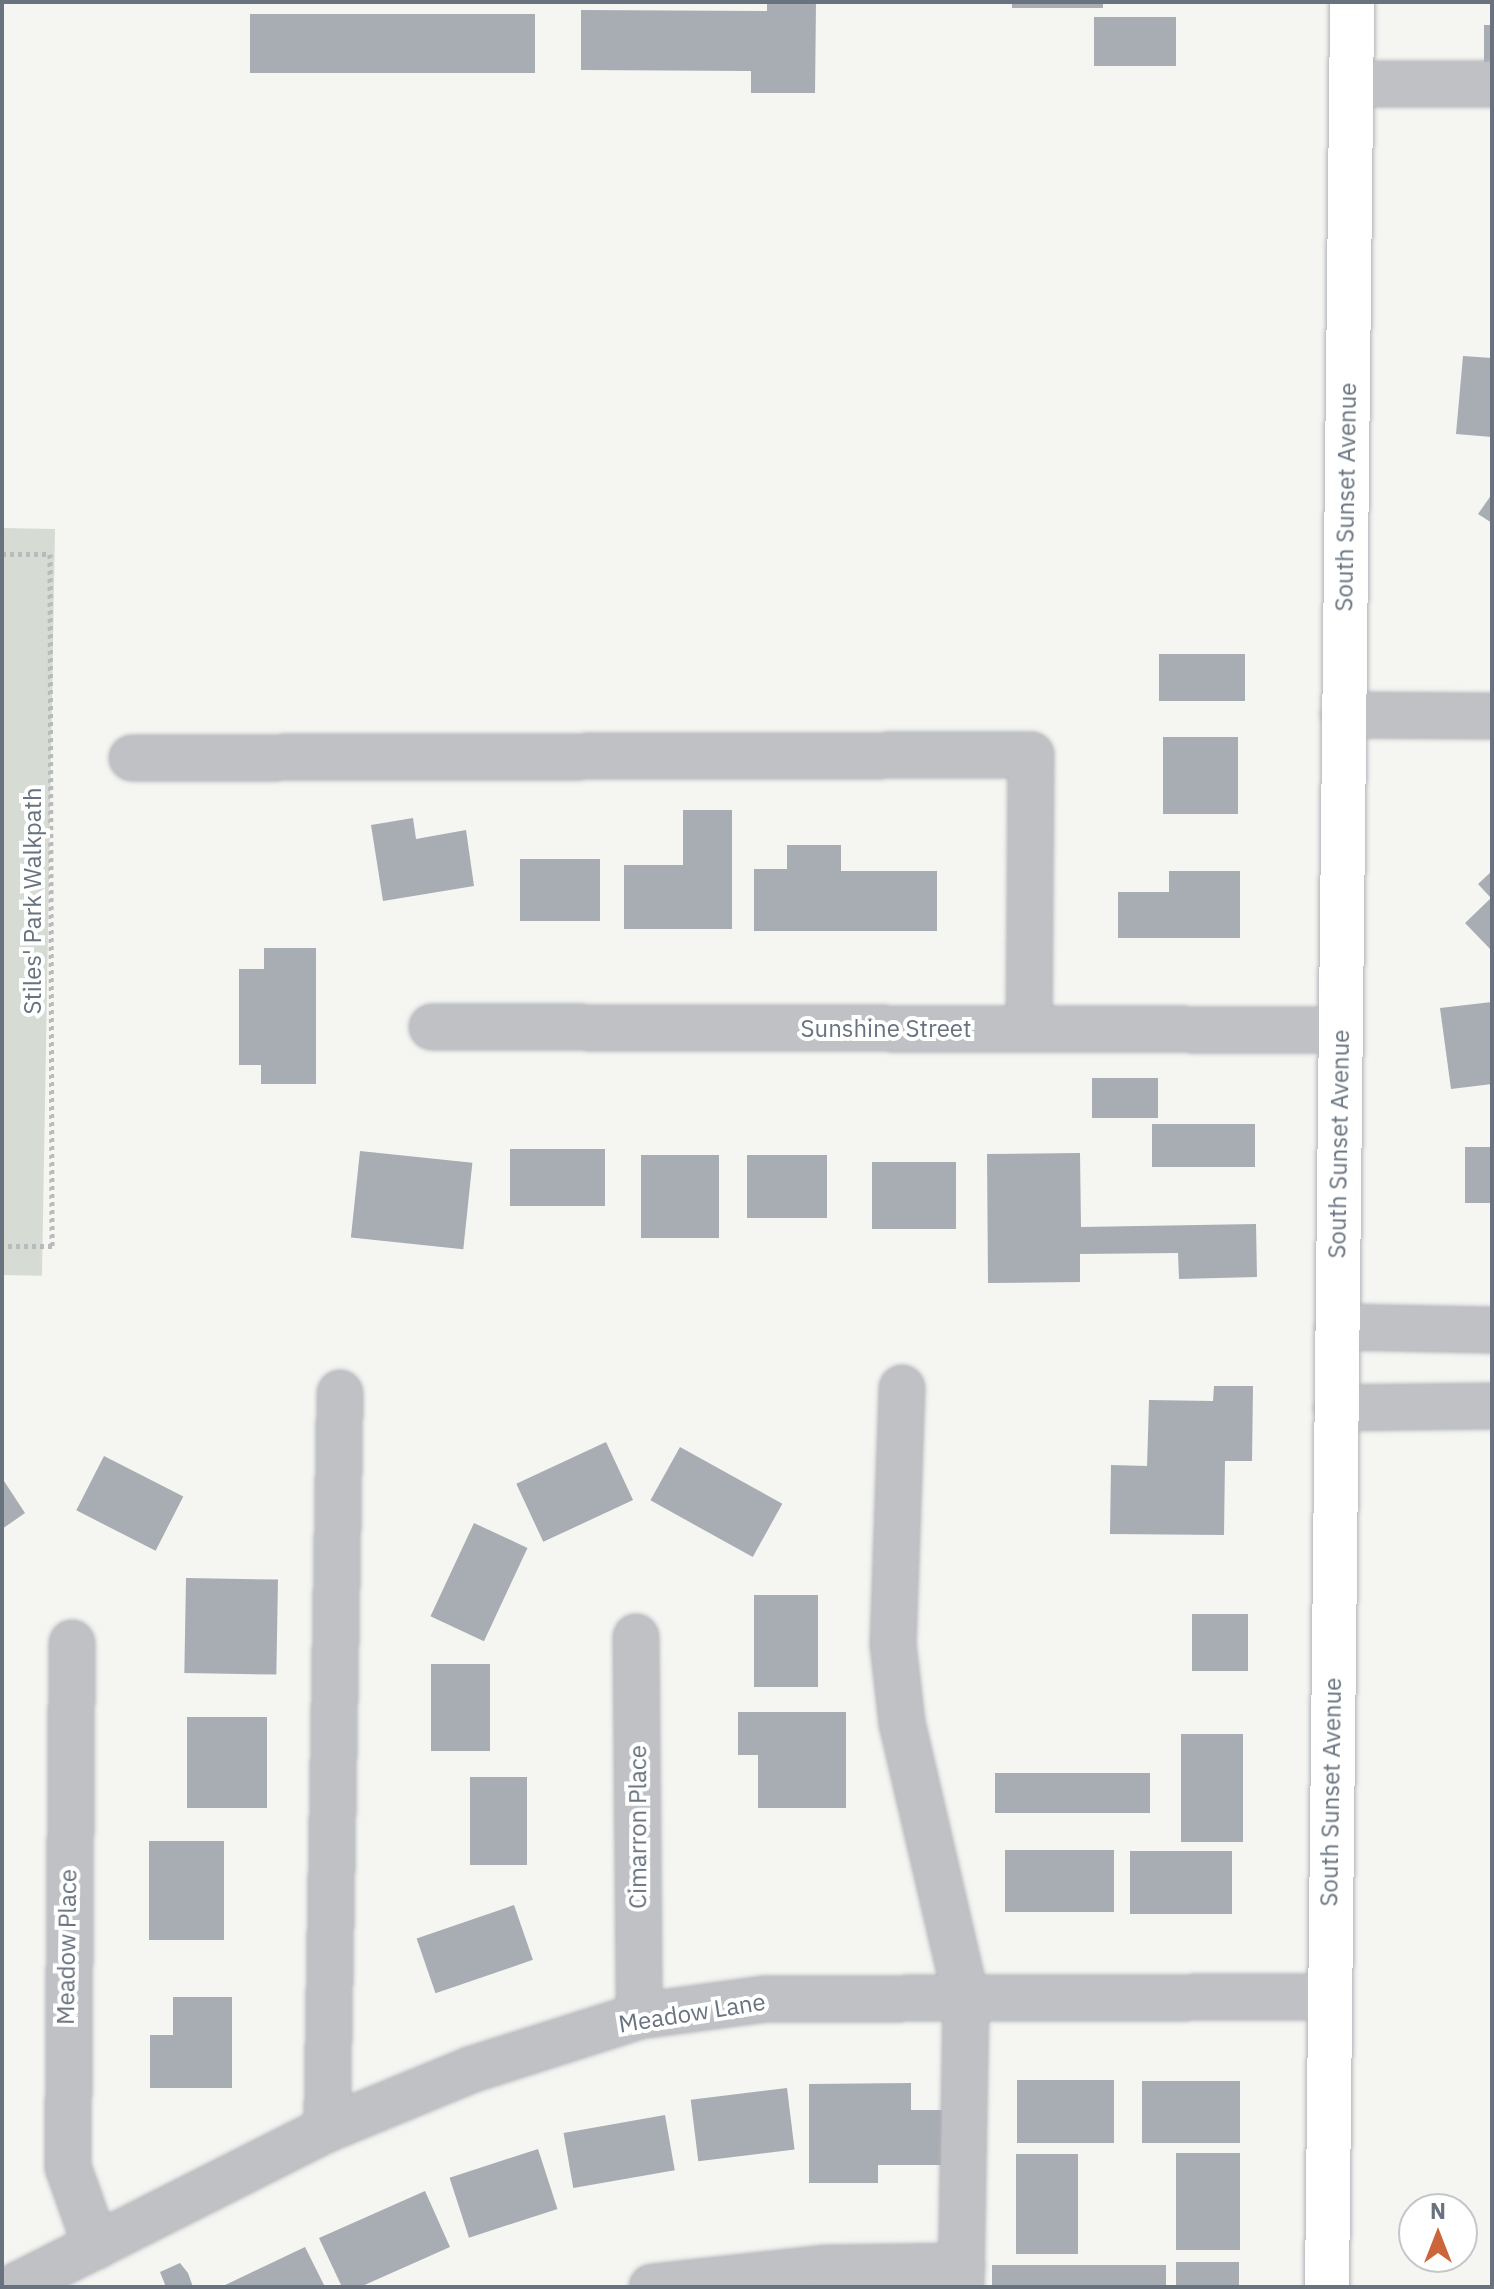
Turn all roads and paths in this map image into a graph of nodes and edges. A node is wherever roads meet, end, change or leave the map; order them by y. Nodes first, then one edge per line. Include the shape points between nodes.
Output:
1 (1352, 2) edge
2 (1351, 84) junction
3 (1492, 84) edge
4 (2, 554) edge
5 (1343, 715) junction
6 (1492, 716) edge
7 (132, 758) dead end
8 (432, 1027) dead end
9 (1029, 1029) junction
10 (1340, 1030) junction
11 (2, 1246) edge
12 (1337, 1327) junction
13 (1492, 1330) edge
14 (902, 1388) dead end
15 (340, 1393) dead end
16 (1492, 1406) edge
17 (1336, 1408) junction
18 (636, 1637) dead end
19 (72, 1643) dead end
20 (1329, 1997) junction
21 (966, 1999) junction
22 (639, 2016) junction
23 (327, 2129) junction
24 (96, 2246) junction
25 (961, 2276) edge
26 (14, 2287) edge
27 (652, 2287) edge
28 (1327, 2287) edge

1 - 2 main road, South Sunset Avenue
2 - 3 street
2 - 5 main road, South Sunset Avenue
4 - 11 path, Stiles' Park Walkpath via 50,554 52,1230 52,1246
5 - 6 street
5 - 10 main road, South Sunset Avenue
7 - 9 street via 1031,755
8 - 9 street, Sunshine Street
9 - 10 street, Sunshine Street
10 - 12 main road, South Sunset Avenue
12 - 13 street
12 - 17 main road, South Sunset Avenue
14 - 21 street via 895,1660 902,1723
15 - 23 street
16 - 17 street
17 - 20 main road, South Sunset Avenue
18 - 22 street, Cimarron Place
19 - 24 street, Meadow Place via 68,2167
20 - 21 street, Meadow Lane
20 - 28 main road, South Sunset Avenue
21 - 22 street, Meadow Lane via 764,1999
21 - 25 street
22 - 23 street, Meadow Lane via 470,2070
23 - 24 street, Meadow Lane
24 - 26 street, Meadow Lane
25 - 27 street via 827,2268

